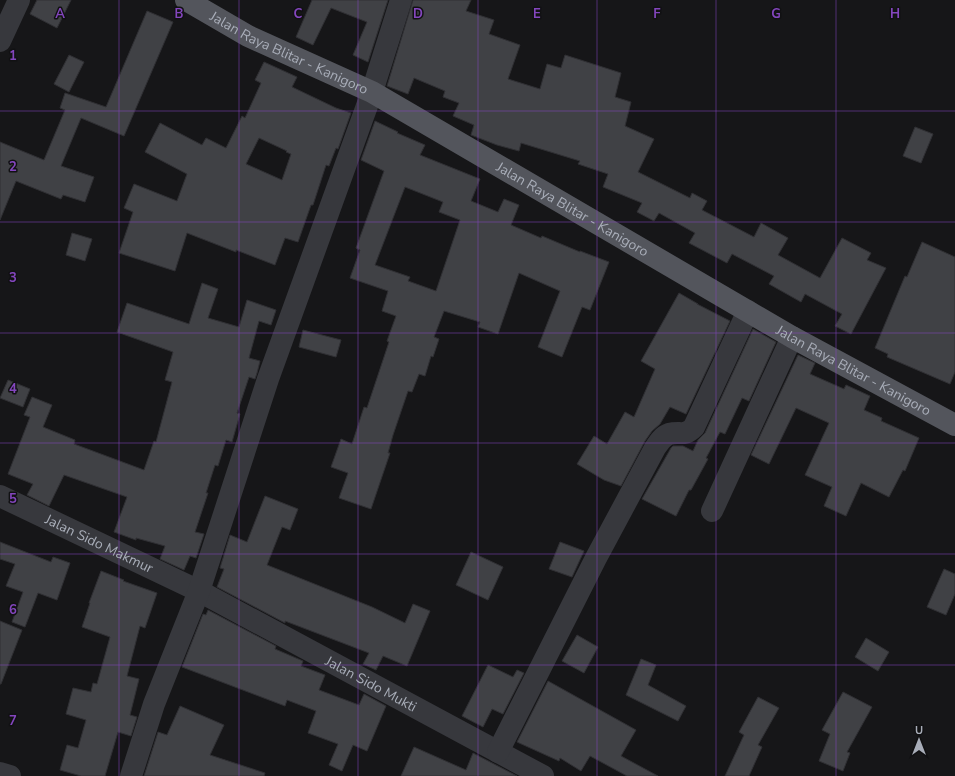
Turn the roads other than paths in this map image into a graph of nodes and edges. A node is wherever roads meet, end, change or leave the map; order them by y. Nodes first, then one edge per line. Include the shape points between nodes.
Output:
1 (18, 0) edge
2 (186, 0) edge
3 (401, 0) edge
4 (0, 41) edge
5 (372, 92) junction
6 (748, 311) junction
7 (792, 337) junction
8 (955, 425) edge
9 (0, 496) edge
10 (712, 511) dead end
11 (199, 591) junction
12 (498, 752) junction
13 (0, 773) edge
14 (10, 776) edge
15 (131, 776) edge
16 (543, 776) edge

1 - 4 street
2 - 5 main road, Jalan Raya Blitar - Kanigoro via 248,36
3 - 5 street
5 - 6 main road, Jalan Raya Blitar - Kanigoro
5 - 11 street via 268,379
6 - 7 main road, Jalan Raya Blitar - Kanigoro
6 - 12 street via 694,427 682,434 669,434 661,439 655,448
7 - 8 main road, Jalan Raya Blitar - Kanigoro
7 - 10 street
9 - 11 street, Jalan Sido Makmur
11 - 12 street, Jalan Sido Mukti
11 - 15 street via 154,704
12 - 16 street, Jalan Sido Mukti
13 - 14 street

